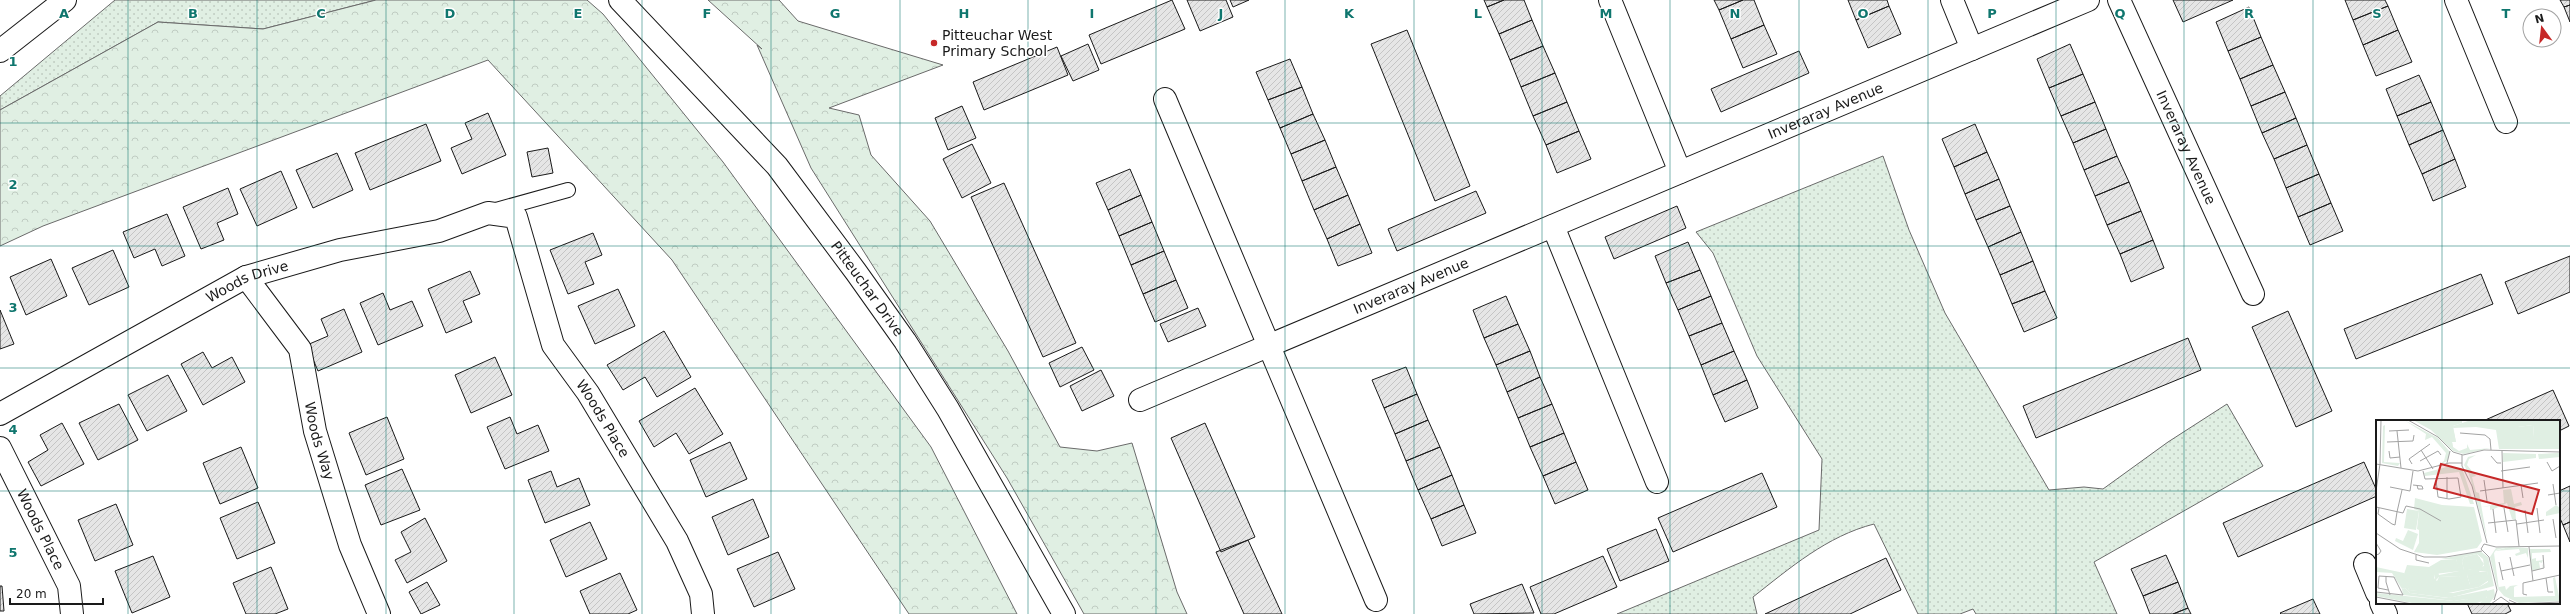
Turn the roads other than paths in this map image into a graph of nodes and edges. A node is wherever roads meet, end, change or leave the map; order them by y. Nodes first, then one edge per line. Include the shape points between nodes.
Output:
1 (65, 0) edge
2 (620, 0) edge
3 (1610, 0) edge
4 (1952, 0) edge
5 (2088, 0) edge
6 (2119, 0) edge
7 (2456, 0) edge
8 (1972, 49) junction
9 (0, 51) edge
10 (1166, 99) dead end
11 (2506, 122) dead end
12 (1680, 172) junction
13 (568, 190) dead end
14 (488, 213) junction
15 (1553, 226) junction
16 (246, 277) junction
17 (2253, 294) dead end
18 (1270, 346) junction
19 (1140, 400) dead end
20 (0, 414) edge
21 (0, 448) edge
22 (1657, 482) dead end
23 (2365, 564) dead end
24 (2376, 591) edge
25 (1376, 600) dead end
26 (2381, 604) edge
27 (72, 614) edge
28 (380, 614) edge
29 (703, 614) edge
30 (1064, 614) edge
31 (2386, 614) edge

1 - 9 street
2 - 30 street, Pitteuchar Drive via 777,166 856,272 905,341 948,409
3 - 12 street
4 - 8 street
5 - 8 street, Inveraray Avenue
6 - 17 street, Inveraray Avenue
7 - 11 street
8 - 12 street, Inveraray Avenue
10 - 18 street
12 - 15 street, Inveraray Avenue
13 - 14 lane
14 - 16 street, Woods Drive via 439,231 340,250
14 - 29 street, Woods Place via 516,218 553,345 588,393 677,541 701,594
15 - 18 street, Inveraray Avenue
15 - 22 street
16 - 20 street, Woods Drive
16 - 28 street, Woods Way via 300,349 314,431 350,545
18 - 19 street, Inveraray Avenue
18 - 25 street
21 - 27 street, Woods Place via 69,586
23 - 24 street
26 - 31 street

